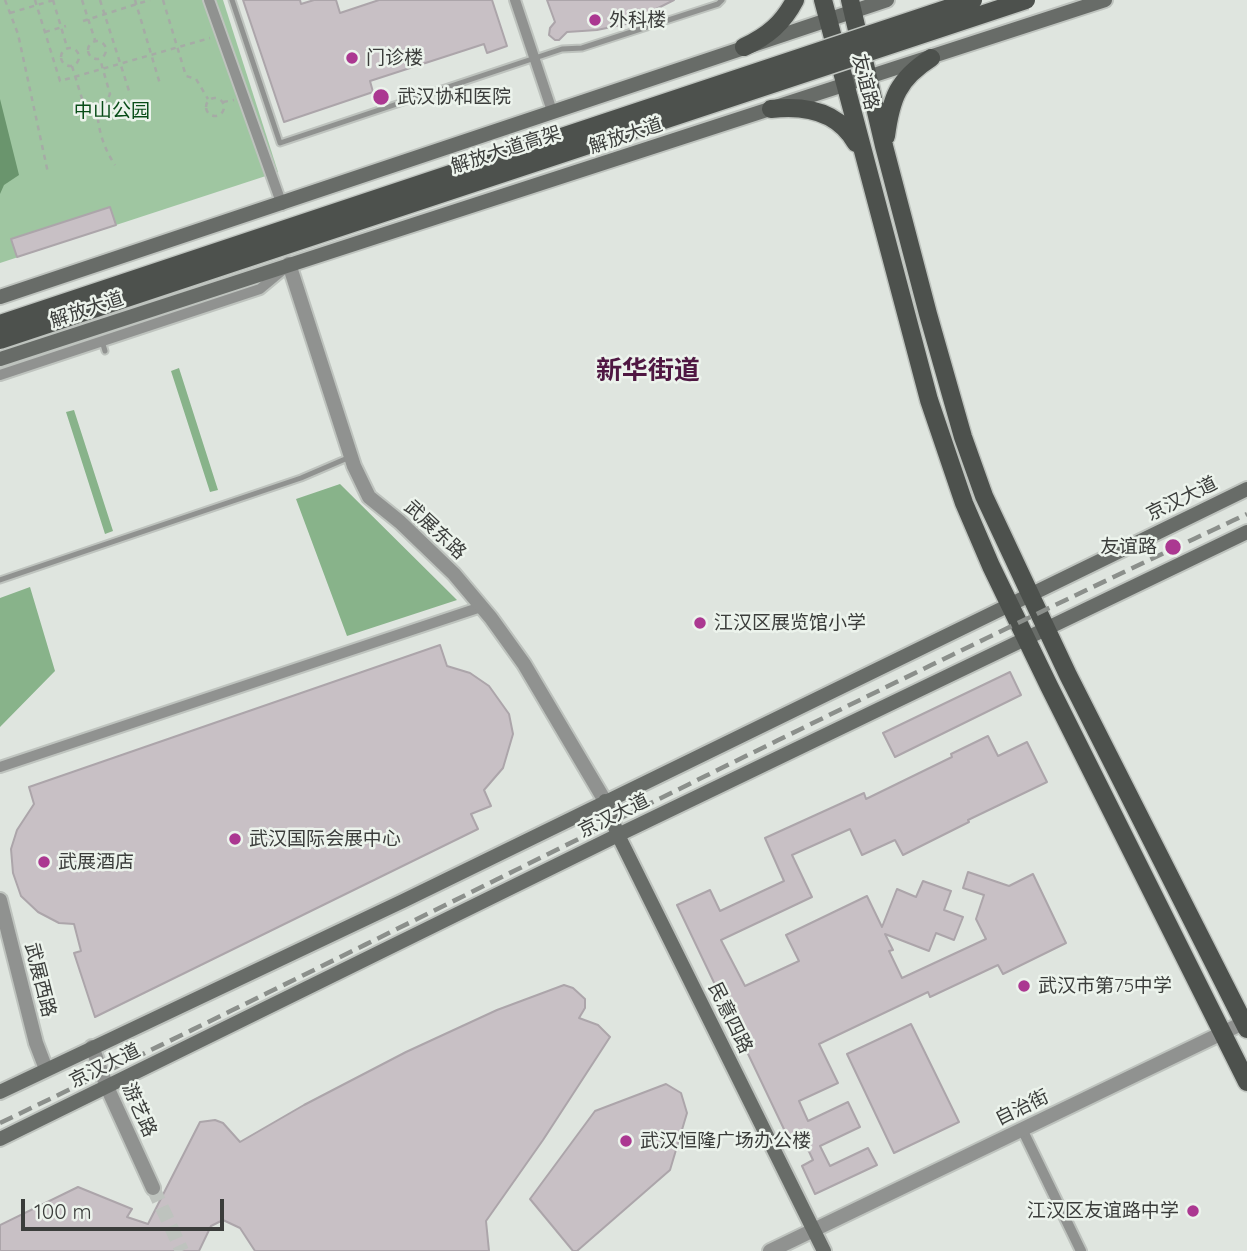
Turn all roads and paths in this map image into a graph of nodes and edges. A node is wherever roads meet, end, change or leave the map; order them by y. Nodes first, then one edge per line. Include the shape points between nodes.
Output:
1 (5, 0) edge
2 (35, 0) edge
3 (54, 0) edge
4 (82, 0) edge
5 (100, 0) edge
6 (150, 0) edge
7 (163, 0) edge
8 (209, 0) edge
9 (232, 0) edge
10 (515, 0) edge
11 (722, 0) edge
12 (795, 0) edge
13 (823, 0) edge
14 (887, 0) edge
15 (973, 0) edge
16 (1026, 0) edge
17 (1105, 0) edge
18 (136, 2) edge
19 (37, 5) junction
20 (852, 6) edge
21 (10, 13) junction
22 (105, 14) junction
23 (88, 19) junction
24 (828, 19) junction
25 (83, 21) dead end
26 (64, 27) junction
27 (45, 32) junction
28 (215, 37) dead end
29 (95, 41) junction
30 (177, 47) junction
31 (744, 47) junction
32 (67, 48) junction
33 (151, 55) junction
34 (533, 58) junction
35 (931, 58) junction
36 (100, 59) junction
37 (121, 64) junction
38 (72, 66) junction
39 (103, 69) junction
40 (75, 77) junction
41 (869, 78) junction
42 (160, 84) dead end
43 (845, 86) junction
44 (130, 94) dead end
45 (208, 99) junction
46 (236, 100) dead end
47 (223, 102) junction
48 (97, 108) junction
49 (771, 109) junction
50 (552, 111) junction
51 (884, 146) junction
52 (862, 155) junction
53 (115, 165) dead end
54 (48, 173) dead end
55 (282, 205) junction
56 (289, 264) junction
57 (0, 297) edge
58 (0, 324) edge
59 (0, 340) edge
60 (0, 359) edge
61 (0, 374) edge
62 (351, 457) junction
63 (1247, 489) edge
64 (1247, 532) edge
65 (0, 580) edge
66 (1030, 595) junction
67 (1010, 604) junction
68 (481, 607) junction
69 (1046, 629) junction
70 (1026, 638) junction
71 (0, 766) edge
72 (605, 800) junction
73 (618, 835) junction
74 (0, 900) edge
75 (1246, 1024) edge
76 (1222, 1033) junction
77 (92, 1047) junction
78 (46, 1069) junction
79 (1247, 1082) edge
80 (107, 1087) junction
81 (0, 1092) edge
82 (1023, 1129) junction
83 (0, 1139) edge
84 (153, 1188) tunnel mouth
85 (814, 1230) junction
86 (770, 1251) edge
87 (824, 1251) edge
88 (1082, 1251) edge

1 - 21 path
2 - 19 path
3 - 19 path
3 - 26 path
4 - 23 path
5 - 22 path
6 - 18 path
7 - 30 path
8 - 55 street
9 - 34 lane via 280,143
10 - 34 street
11 - 34 lane via 582,48
12 - 31 main road via 779,25
13 - 24 main road, 友谊路
14 - 20 main road, 解放大道
15 - 58 main road, 解放大道高架, bridge
16 - 59 main road, 解放大道高架, bridge
17 - 35 main road, 解放大道
18 - 22 path
18 - 33 path
19 - 21 path
19 - 27 path
20 - 24 main road, 解放大道
20 - 41 main road, 友谊路
21 - 54 path
22 - 23 path
22 - 37 path
23 - 25 path
23 - 29 path
24 - 31 main road, 解放大道
24 - 43 main road, 友谊路
26 - 27 path
26 - 32 path
27 - 40 path via 60,81
28 - 30 path
29 - 36 path via 89,55
29 - 36 path via 103,42 107,50
30 - 33 path
30 - 45 path via 186,76 196,79
31 - 50 main road, 解放大道
32 - 38 path via 61,61
32 - 38 path via 75,49 79,56
33 - 37 path
33 - 42 path
34 - 50 street
35 - 41 main road, 解放大道
35 - 51 main road via 914,69 895,93
36 - 39 path
37 - 39 path
37 - 44 path
38 - 40 path
39 - 40 path
39 - 48 path via 110,94
40 - 48 path via 83,102
41 - 43 main road, 解放大道
41 - 51 main road, 友谊路
43 - 49 main road, 解放大道
43 - 52 main road, 友谊路
45 - 47 path via 216,97
45 - 47 path via 205,107 213,116 223,110
46 - 47 path
48 - 53 path via 106,152
49 - 52 main road via 808,109 828,116 842,124
49 - 56 main road, 解放大道
50 - 55 main road, 解放大道
51 - 66 main road, 友谊路 via 963,437 996,525
52 - 67 main road, 友谊路 via 942,443
55 - 57 main road, 解放大道
56 - 60 main road, 解放大道
56 - 61 street via 260,289 104,346
56 - 62 street, 武展东路
62 - 65 lane via 302,478
62 - 68 street, 武展东路 via 369,496 454,574
63 - 66 main road, 京汉大道
64 - 69 main road, 京汉大道
66 - 67 main road, 京汉大道
66 - 69 main road, 友谊路
67 - 70 main road, 友谊路
67 - 72 main road, 京汉大道
68 - 71 street
68 - 72 street, 武展东路 via 524,664
69 - 70 main road, 京汉大道
69 - 75 main road, 友谊路
70 - 73 main road, 京汉大道
70 - 76 main road, 友谊路
72 - 73 main road, 民意四路
72 - 77 main road, 京汉大道
73 - 80 main road, 京汉大道
73 - 85 main road, 民意四路
74 - 78 street, 武展西路
75 - 76 street, 自治街
76 - 79 main road, 友谊路
76 - 82 street, 自治街
77 - 78 main road, 京汉大道
77 - 80 street, 游艺路
78 - 81 main road, 京汉大道
80 - 83 main road, 京汉大道
80 - 84 street, 游艺路
82 - 85 street, 自治街
82 - 88 street
85 - 86 street, 自治街
85 - 87 main road, 民意四路

